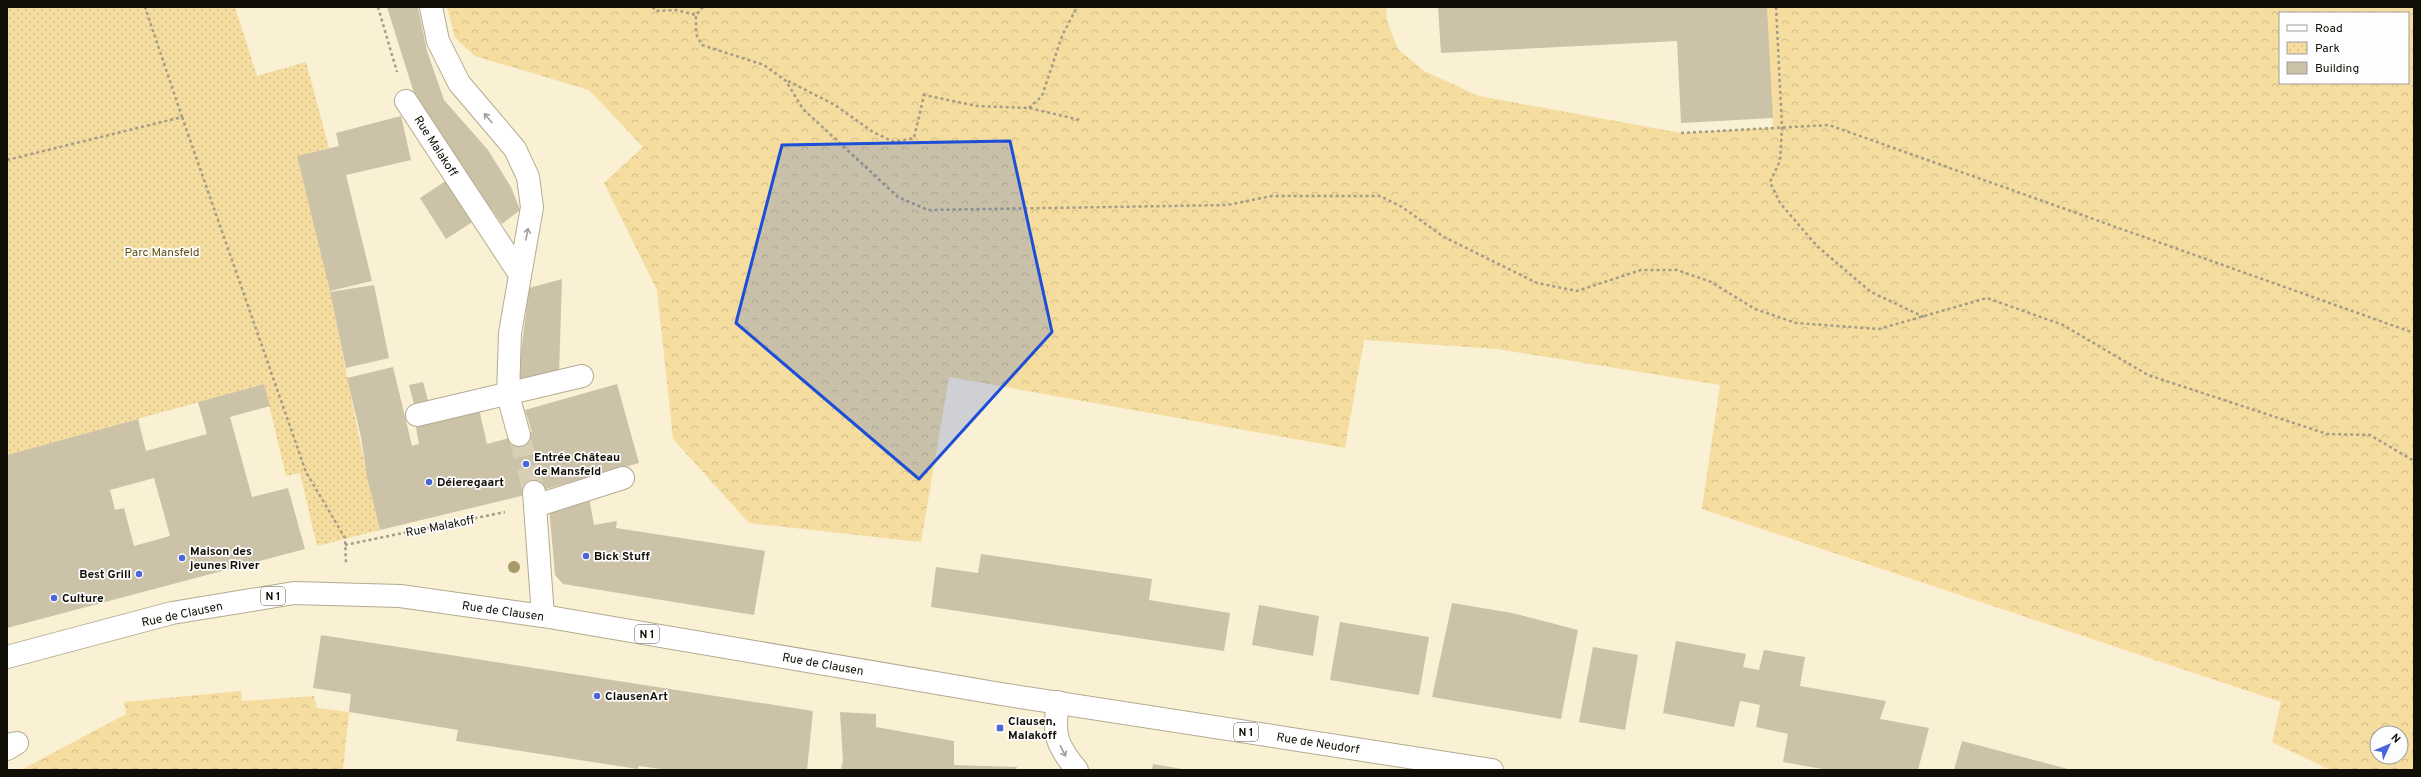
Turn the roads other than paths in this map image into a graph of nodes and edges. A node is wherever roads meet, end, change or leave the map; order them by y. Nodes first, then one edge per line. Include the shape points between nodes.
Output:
1 (431, 7) edge
2 (406, 101) road end
3 (519, 273) junction
4 (582, 376) dead end
5 (508, 395) junction
6 (417, 415) dead end
7 (519, 435) tunnel mouth
8 (623, 478) dead end
9 (543, 616) junction
10 (7, 656) edge
11 (1001, 694) joint
12 (1058, 702) junction
13 (7, 745) edge
14 (7, 749) edge
15 (1077, 770) edge
16 (1492, 770) edge

3 -> 1 main road via 532,207 528,177 515,149 459,84 438,41
2 - 3 main road, Rue Malakoff
3 - 5 main road via 510,333
4 - 5 main road
5 - 6 main road
5 - 7 main road
8 - 9 main road via 534,499
9 - 10 main road, Rue de Clausen / N 1 via 400,596 294,593 172,613
9 - 11 main road, Rue de Clausen / N 1
11 - 12 main road, Rue de Neudorf / N 1
12 -> 15 main road via 1054,727 1063,754
12 - 16 main road, Rue de Neudorf / N 1
13 - 14 main road via 17,743

